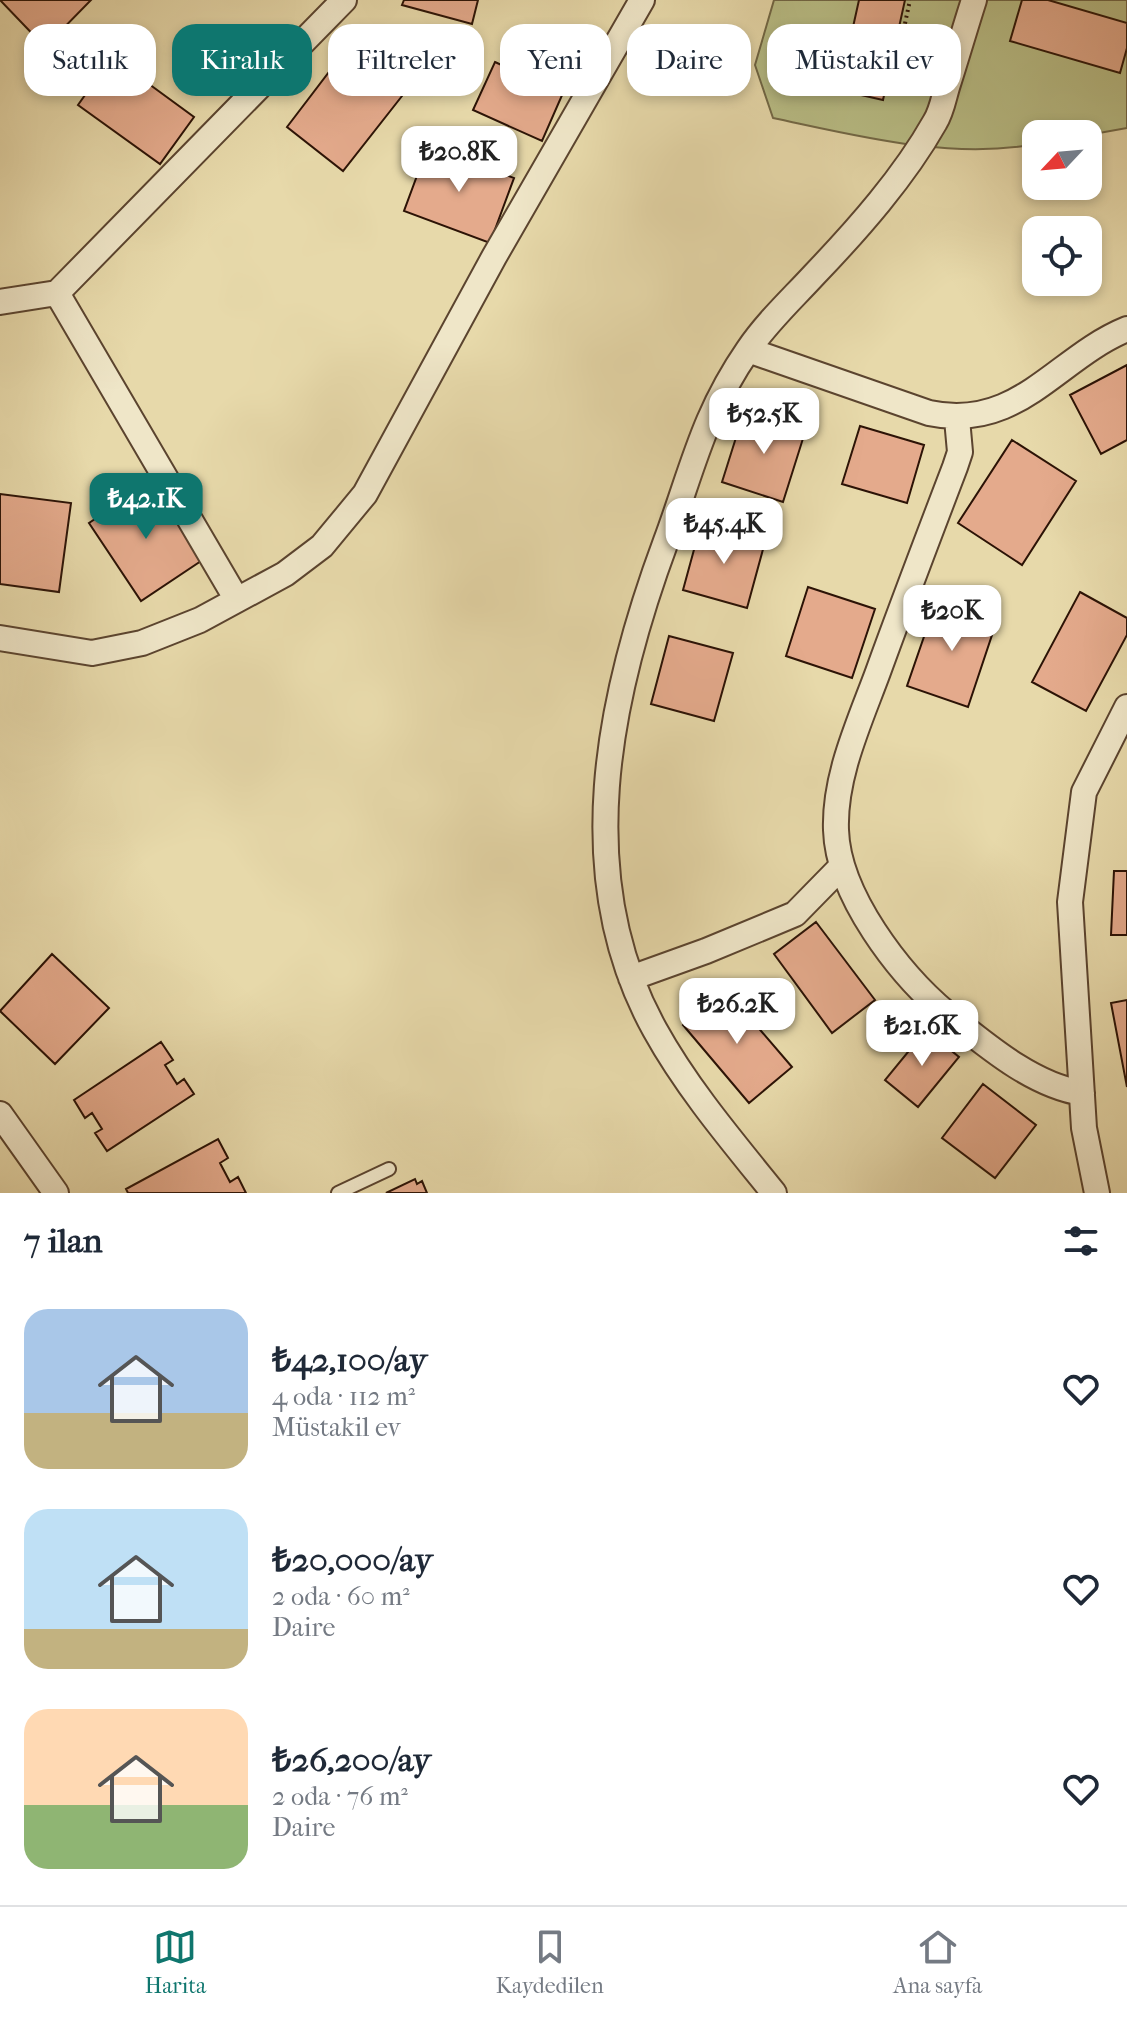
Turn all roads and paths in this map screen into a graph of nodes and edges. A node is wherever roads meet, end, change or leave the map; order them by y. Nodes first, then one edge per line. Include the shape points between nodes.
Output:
1 (344, 0) edge
2 (642, 0) edge
3 (910, 0) edge
4 (974, 0) edge
5 (907, 24) edge
6 (57, 293) junction
7 (0, 302) edge
8 (1127, 329) edge
9 (748, 350) junction
10 (957, 419) junction
11 (237, 600) junction
12 (0, 638) edge
13 (1127, 707) edge
14 (842, 866) junction
15 (631, 978) junction
16 (1082, 1093) junction
17 (0, 1114) edge
18 (389, 1169) dead end
19 (56, 1193) edge
20 (338, 1193) edge
21 (774, 1193) edge
22 (1097, 1193) edge

1 - 6 street
2 - 11 street via 365,494 322,546
3 - 5 path
4 - 9 street via 937,119 898,178
6 - 7 street
6 - 11 street
8 - 10 street via 995,410
9 - 10 street
9 - 15 street via 712,410 689,467 642,610 618,709 603,833 611,906
10 - 14 street via 960,452 849,752 836,816
11 - 12 street via 142,643 92,653
13 - 16 street via 1084,792 1070,902
14 - 15 street via 795,914
14 - 16 street via 874,930 924,993 999,1053 1063,1090
15 - 21 street via 674,1062
16 - 22 street
17 - 19 street
18 - 20 lane

